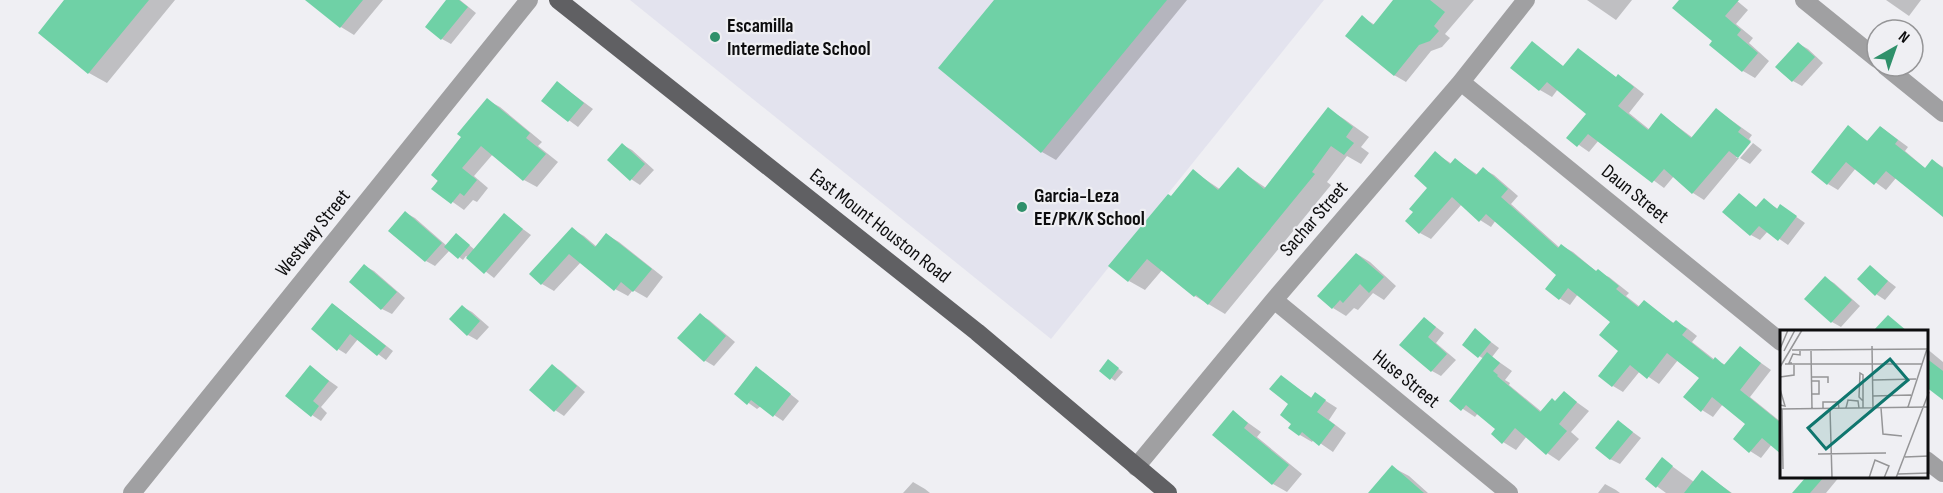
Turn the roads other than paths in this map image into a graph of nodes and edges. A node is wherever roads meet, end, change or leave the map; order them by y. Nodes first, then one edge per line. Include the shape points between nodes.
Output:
1 (529, 0) edge
2 (558, 0) edge
3 (1526, 0) edge
4 (1804, 0) edge
5 (1865, 49) edge
6 (1900, 78) edge
7 (1461, 82) junction
8 (1943, 113) edge
9 (1274, 300) junction
10 (1780, 341) edge
11 (1928, 461) edge
12 (1136, 467) junction
13 (1943, 473) edge
14 (132, 493) edge
15 (1168, 493) edge
16 (1509, 493) edge

1 - 14 street, Westway Street
2 - 12 main road, East Mount Houston Road via 977,332
3 - 7 street, Sachar Street
4 - 5 street
6 - 8 street
7 - 9 street, Sachar Street
7 - 10 street, Daun Street
9 - 12 street, Sachar Street
9 - 16 street, Huse Street
11 - 13 street
12 - 15 main road, East Mount Houston Road

